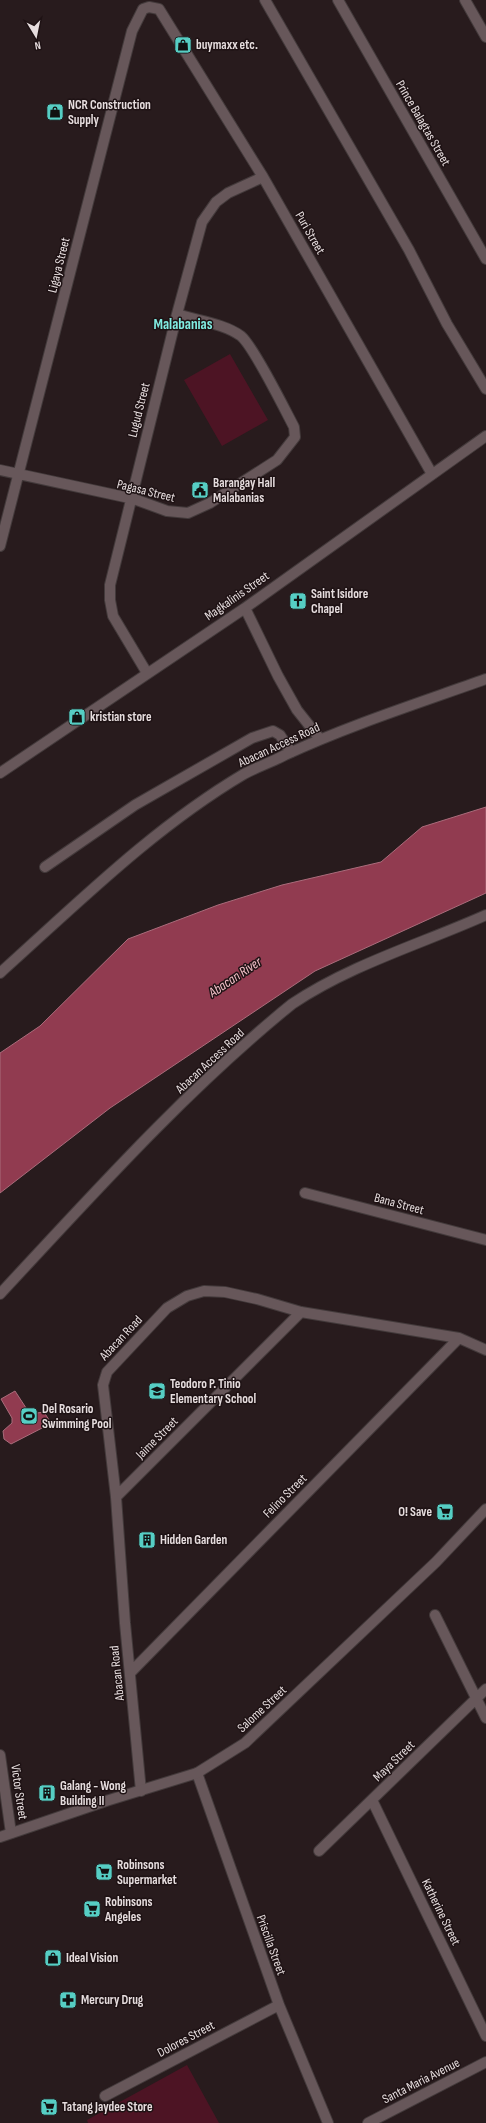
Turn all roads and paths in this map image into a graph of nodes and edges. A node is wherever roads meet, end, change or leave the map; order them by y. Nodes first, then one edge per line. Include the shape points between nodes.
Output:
1 (265, 0) edge
2 (338, 0) edge
3 (465, 0) edge
4 (159, 9) joint
5 (486, 37) edge
6 (263, 177) junction
7 (486, 259) edge
8 (177, 314) junction
9 (486, 389) edge
10 (486, 436) edge
11 (0, 470) edge
12 (432, 474) junction
13 (18, 475) junction
14 (130, 499) junction
15 (0, 546) edge
16 (244, 608) junction
17 (147, 673) junction
18 (486, 679) edge
19 (320, 739) junction
20 (291, 752) junction
21 (0, 773) edge
22 (45, 867) dead end
23 (486, 915) edge
24 (0, 973) edge
25 (305, 1193) dead end
26 (486, 1240) edge
27 (0, 1294) edge
28 (301, 1312) junction
29 (459, 1338) junction
30 (486, 1350) edge
31 (116, 1497) junction
32 (486, 1509) edge
33 (435, 1615) dead end
34 (130, 1672) junction
35 (486, 1690) edge
36 (477, 1699) junction
37 (486, 1718) edge
38 (0, 1755) edge
39 (197, 1773) junction
40 (141, 1790) junction
41 (372, 1800) junction
42 (11, 1833) junction
43 (0, 1837) edge
44 (319, 1851) dead end
45 (279, 2005) junction
46 (486, 2036) edge
47 (486, 2062) edge
48 (105, 2096) dead end
49 (328, 2123) edge
50 (368, 2123) edge

1 - 9 street
2 - 7 street, Prince Balagtas Street
3 - 5 street
4 - 6 street, Puri Street
4 - 13 street, Ligaya Street via 143,9 132,31
6 - 8 street, Lugud Street via 228,193 216,202 202,222
6 - 12 street, Puri Street
8 - 14 street, Lugud Street
8 - 14 street, Pagasa Street via 225,328 242,337 258,360 294,427 295,437 276,460 210,503 188,513 167,511
10 - 12 street, Magkalinis Street
11 - 13 street, Pagasa Street
12 - 16 street, Magkalinis Street
13 - 14 street, Pagasa Street
13 - 15 street, Ligaya Street
14 - 17 street, Lugud Street via 110,585 110,600 113,616
16 - 17 street, Magkalinis Street
16 - 19 street via 297,710
17 - 21 street, Magkalinis Street
18 - 19 street, Abacan Access Road
19 - 20 street, Abacan Access Road
20 - 22 street via 280,735 273,732 252,738 135,805
20 - 24 street, Abacan Access Road via 245,774 179,817 72,906
23 - 27 street, Abacan Access Road via 361,965 292,1004 170,1114
25 - 26 street, Bana Street
28 - 29 street, Abacan Road
28 - 31 street, Jaime Street
28 - 31 street, Abacan Road via 225,1292 204,1291 187,1296 167,1308 115,1363 103,1385
29 - 30 street, Abacan Road
29 - 34 street, Felino Street
31 - 34 street, Abacan Road
32 - 39 street, Salome Street via 436,1562 245,1743
33 - 36 street
34 - 40 street, Abacan Road
35 - 36 street, Maya Street
36 - 37 street
36 - 41 street, Maya Street
38 - 42 street, Victor Street
39 - 40 street, Salome Street
39 - 45 street, Priscilla Street
40 - 42 street, Salome Street
41 - 44 street, Maya Street
41 - 46 street, Katherine Street
42 - 43 street, Salome Street
45 - 48 street, Dolores Street
45 - 49 street, Priscilla Street
47 - 50 street, Santa Maria Avenue

